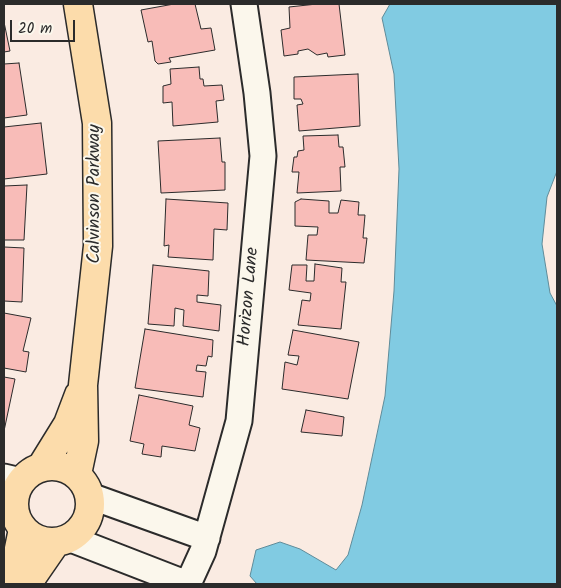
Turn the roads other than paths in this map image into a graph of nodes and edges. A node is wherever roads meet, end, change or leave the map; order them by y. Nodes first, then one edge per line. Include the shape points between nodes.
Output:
1 (78, 4) edge
2 (244, 4) edge
3 (83, 385) junction
4 (22, 475) edge
5 (84, 485) junction
6 (14, 518) edge
7 (207, 538) junction
8 (64, 540) junction
9 (10, 584) edge
10 (27, 584) edge
11 (188, 584) edge

1 - 3 main road, Calvinson Parkway via 97,123 98,246
2 - 7 street, Horizon Lane via 263,156 239,421
3 - 4 main road, Calvinson Parkway via 68,424
3 - 5 main road, Calvinson Parkway
4 - 5 main road via 54,465 67,468
4 - 6 main road via 15,492
5 - 7 street
5 - 8 main road via 90,508 87,521 79,531
6 - 8 main road via 32,537 44,542
6 - 9 main road via 14,573
7 - 11 street, Horizon Lane
8 - 10 main road
8 - 11 street

